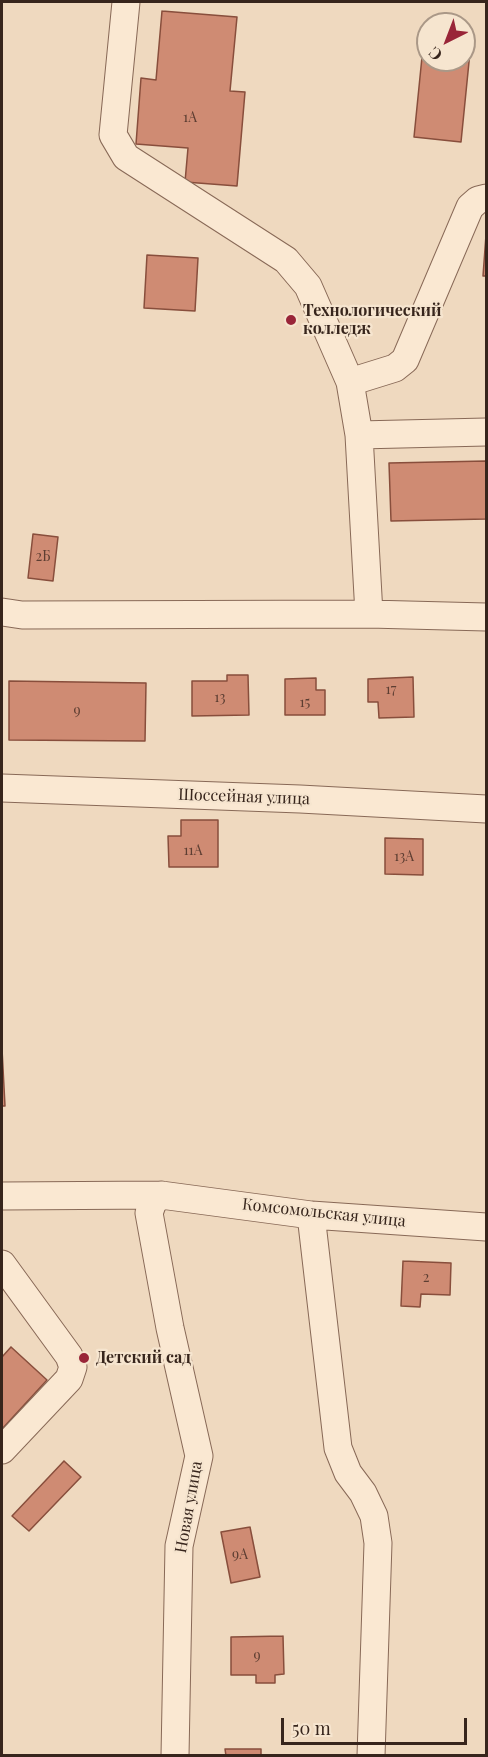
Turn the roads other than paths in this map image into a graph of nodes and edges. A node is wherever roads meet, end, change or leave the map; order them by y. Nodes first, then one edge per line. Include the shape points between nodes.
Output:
1 (126, 2) edge
2 (486, 198) edge
3 (350, 382) junction
4 (486, 432) edge
5 (359, 435) junction
6 (2, 612) edge
7 (369, 614) junction
8 (486, 616) edge
9 (2, 788) edge
10 (486, 809) edge
11 (161, 1195) junction
12 (2, 1196) edge
13 (311, 1215) junction
14 (486, 1227) edge
15 (2, 1264) edge
16 (2, 1450) edge
17 (175, 1755) edge
18 (371, 1755) edge

1 - 3 street via 113,135 126,157 286,260 308,286
2 - 3 street via 470,207 405,360 395,369
3 - 5 street
4 - 5 street
5 - 7 street
6 - 7 street
7 - 8 street
9 - 10 street, Шоссейная улица
11 - 12 street, Комсомольская улица
11 - 13 street, Комсомольская улица
11 - 17 street, Новая улица via 149,1213 199,1456 179,1546
13 - 14 street, Комсомольская улица
13 - 18 street via 338,1448 374,1516 378,1543
15 - 16 street via 73,1367 69,1378

